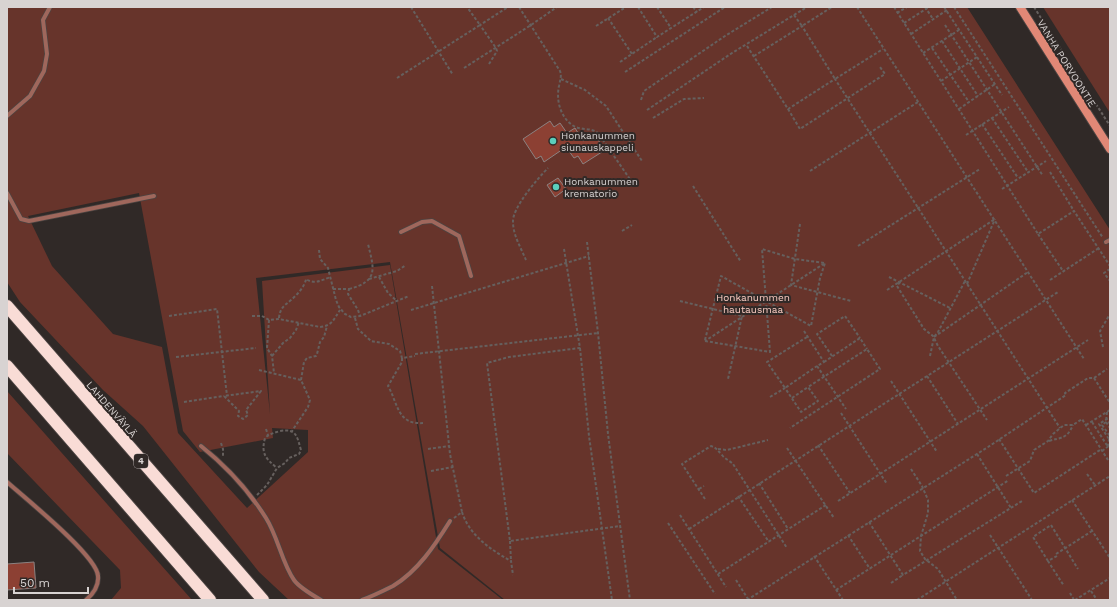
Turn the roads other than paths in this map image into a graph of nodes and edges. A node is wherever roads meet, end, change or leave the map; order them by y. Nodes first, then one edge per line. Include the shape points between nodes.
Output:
1 (50, 7) edge
2 (1020, 7) edge
3 (7, 116) edge
4 (1110, 150) edge
5 (7, 193) edge
6 (154, 196) dead end
7 (401, 232) dead end
8 (471, 276) dead end
9 (7, 306) edge
10 (7, 366) edge
11 (200, 446) dead end
12 (7, 482) edge
13 (450, 521) road end
14 (86, 600) edge
15 (210, 600) edge
16 (263, 600) edge
17 (321, 600) edge
18 (362, 600) edge

1 - 3 lane via 43,20 47,54 44,71 30,96
2 - 4 main road, VANHA PORVOONTIE
5 - 6 lane via 21,219 29,221
7 - 8 lane via 422,222 432,221 459,236
9 - 16 highway, LAHDENVÄYLÄ / 4
10 - 15 highway
11 - 17 lane via 235,477 259,507 279,543 294,580
12 - 14 lane via 74,542 94,566 99,576 97,586
13 - 18 lane via 410,574 383,591

